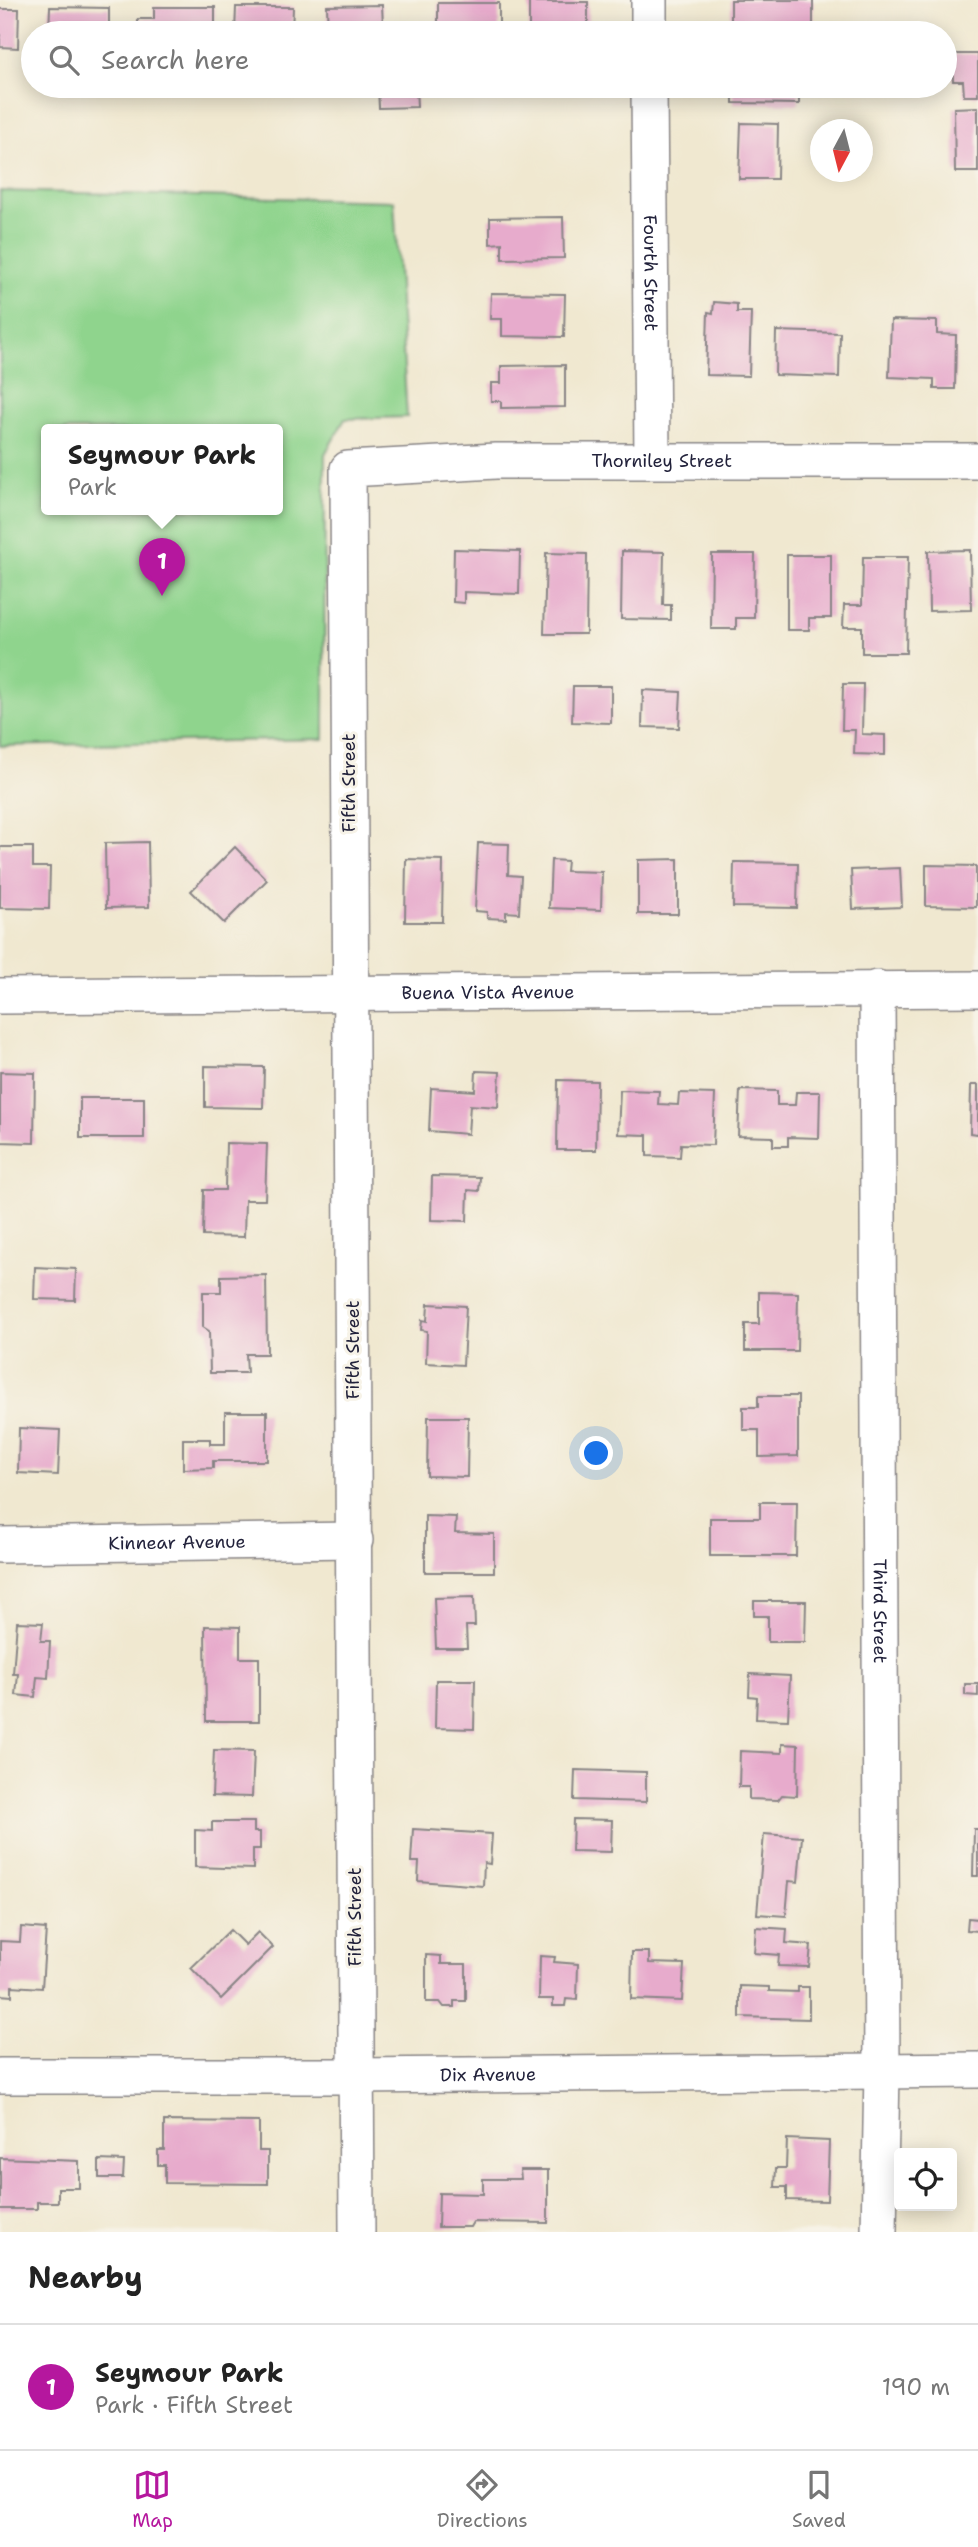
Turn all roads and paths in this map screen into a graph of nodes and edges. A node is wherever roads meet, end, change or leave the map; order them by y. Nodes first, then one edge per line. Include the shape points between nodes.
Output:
1 (649, 0) edge
2 (649, 21) edge
3 (649, 98) edge
4 (652, 460) junction
5 (978, 461) edge
6 (348, 469) joint
7 (877, 988) junction
8 (978, 989) edge
9 (351, 992) junction
10 (0, 996) edge
11 (355, 1540) junction
12 (0, 1545) edge
13 (882, 2070) junction
14 (978, 2070) edge
15 (355, 2076) junction
16 (0, 2077) edge
17 (357, 2232) edge
18 (879, 2232) edge

1 - 2 street
3 - 4 street, Fourth Street
4 - 5 street, Thorniley Street
4 - 6 street, Thorniley Street via 496,461
6 - 9 street, Fifth Street
7 - 8 street, Buena Vista Avenue
7 - 9 street, Buena Vista Avenue
7 - 13 street, Third Street
9 - 10 street, Buena Vista Avenue
9 - 11 street, Fifth Street
11 - 12 street, Kinnear Avenue
11 - 15 street, Fifth Street
13 - 14 street, Dix Avenue
13 - 15 street, Dix Avenue
13 - 18 street, Third Street
15 - 16 street, Dix Avenue
15 - 17 street, Fifth Street

